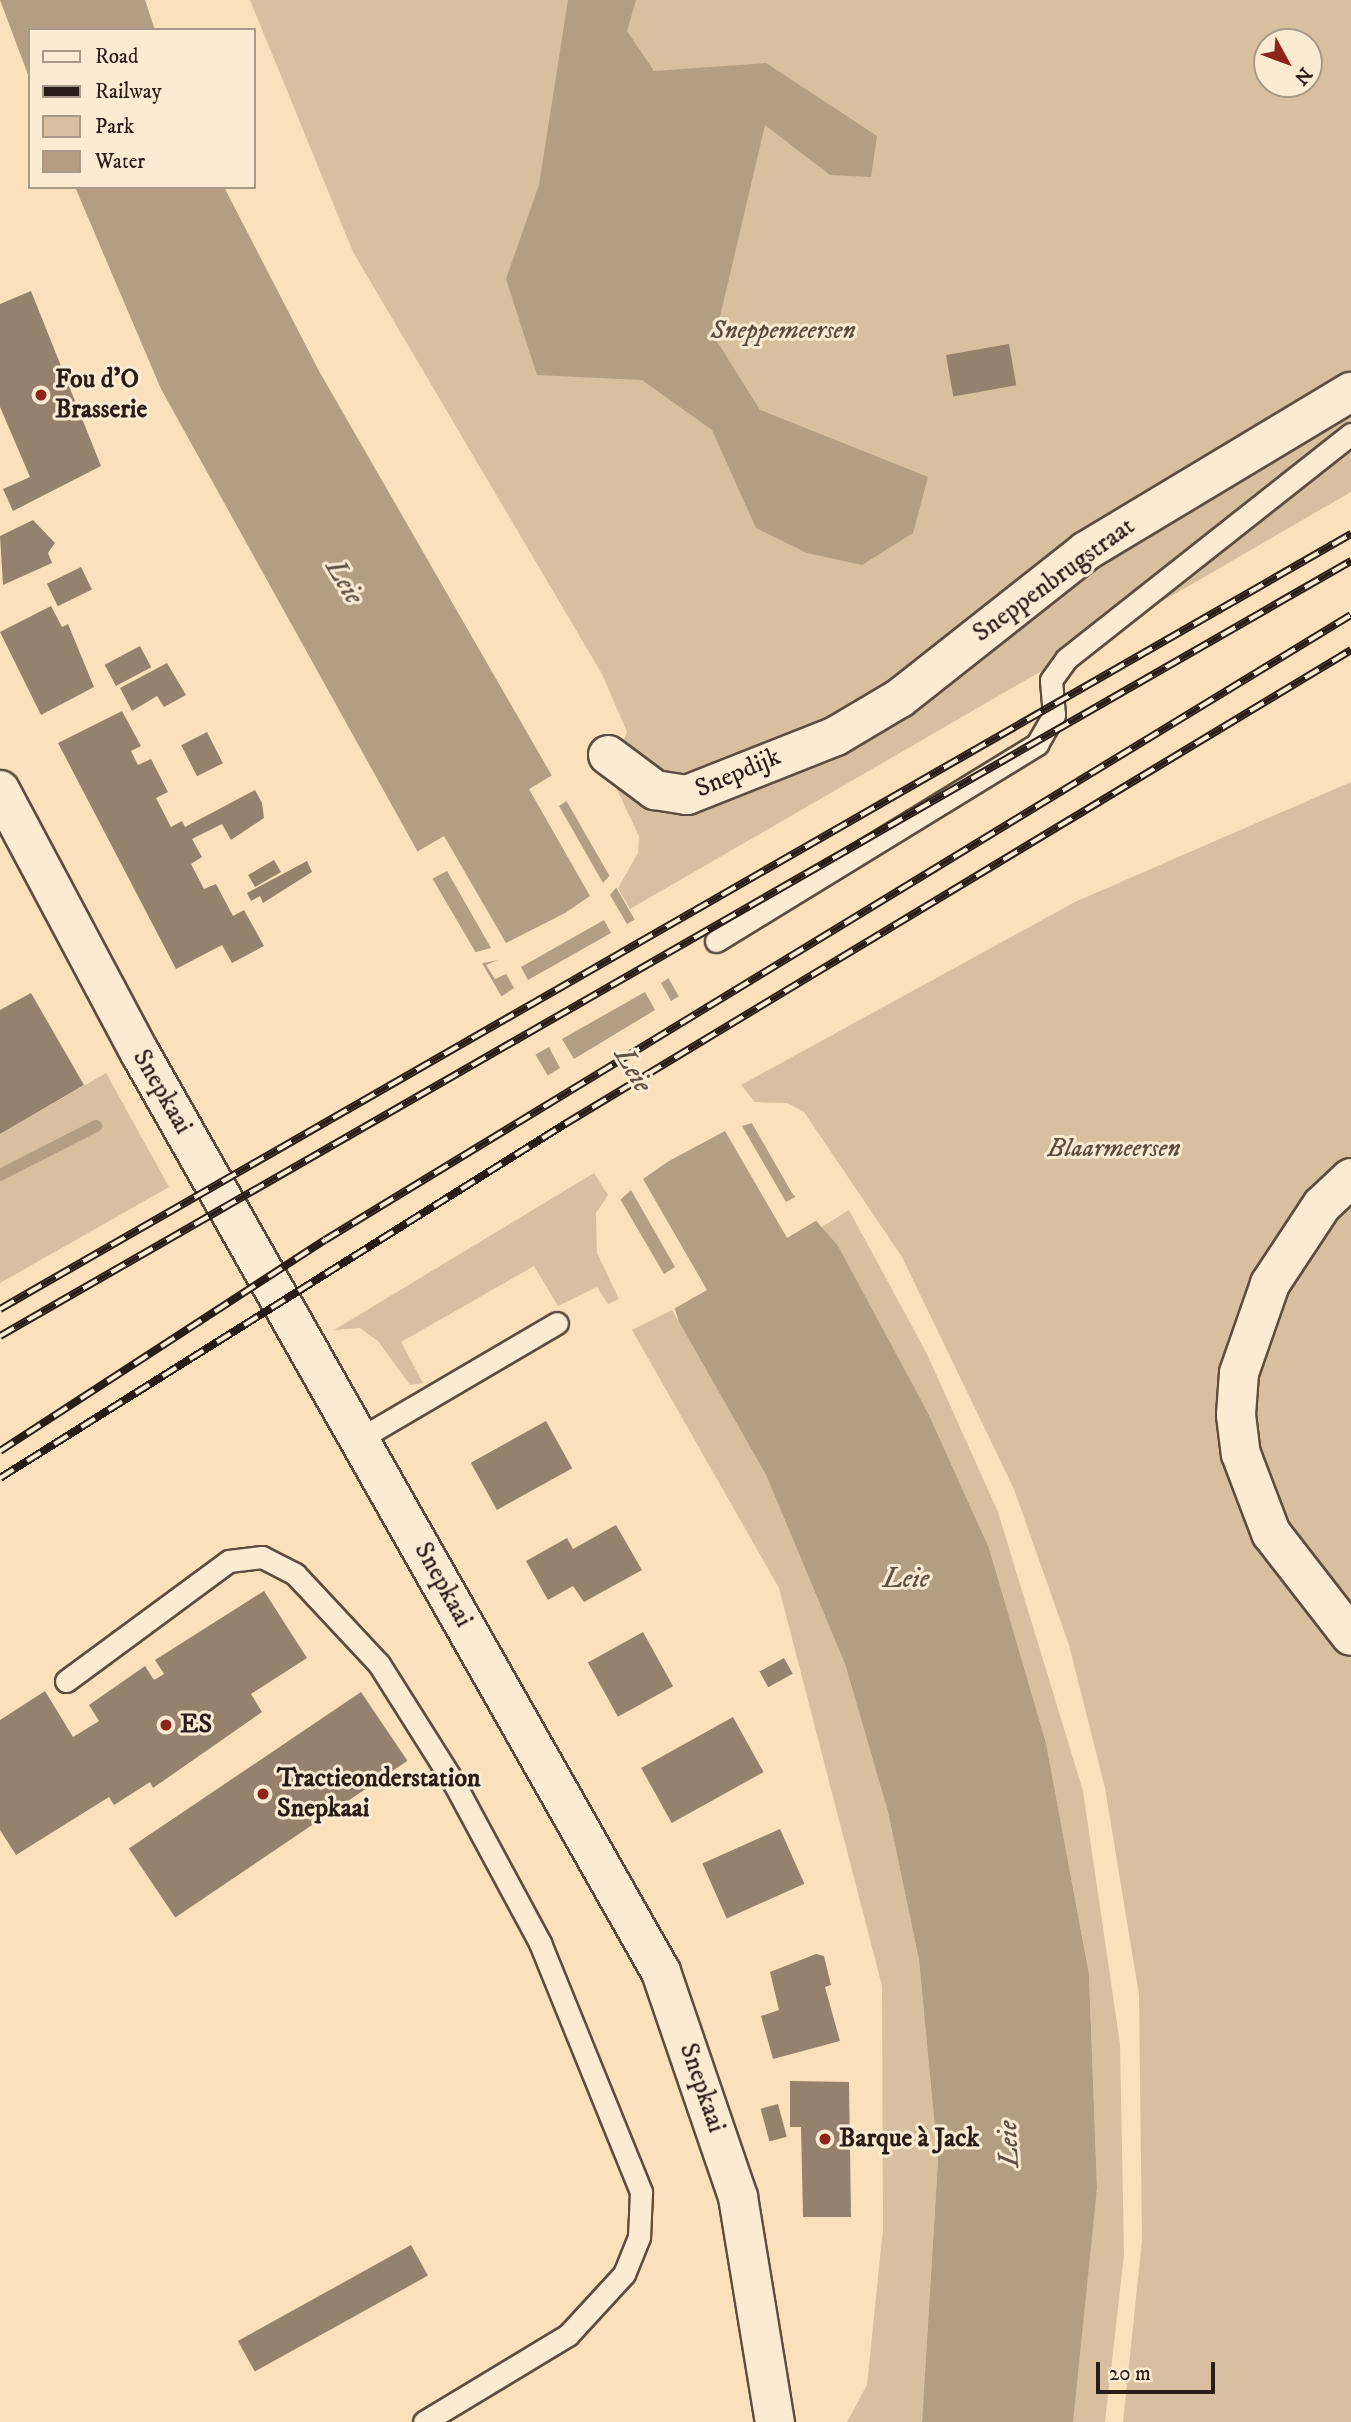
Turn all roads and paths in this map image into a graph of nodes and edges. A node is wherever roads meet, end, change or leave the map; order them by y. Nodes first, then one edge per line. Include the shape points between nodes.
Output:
1 (1351, 392) edge
2 (1351, 434) edge
3 (836, 736) joint
4 (608, 755) dead end
5 (0, 790) edge
6 (716, 941) dead end
7 (1351, 1178) edge
8 (557, 1323) dead end
9 (361, 1438) junction
10 (1351, 1636) edge
11 (66, 1681) dead end
12 (425, 2422) edge
13 (775, 2422) edge

1 - 3 street, Sneppenbrugstraat via 1086,551 900,698
2 - 6 lane via 1066,659 1051,680 1054,715 1037,744
3 - 4 street, Snepdijk via 687,796 654,790
5 - 9 street, Snepkaai via 140,1053
7 - 10 street via 1322,1205 1270,1284 1239,1373 1236,1415 1241,1454 1272,1533
8 - 9 lane
9 - 13 street, Snepkaai via 660,1972 738,2197
11 - 12 lane via 229,1561 262,1557 295,1574 379,1664 454,1783 540,1943 641,2192 639,2237 624,2274 568,2335

